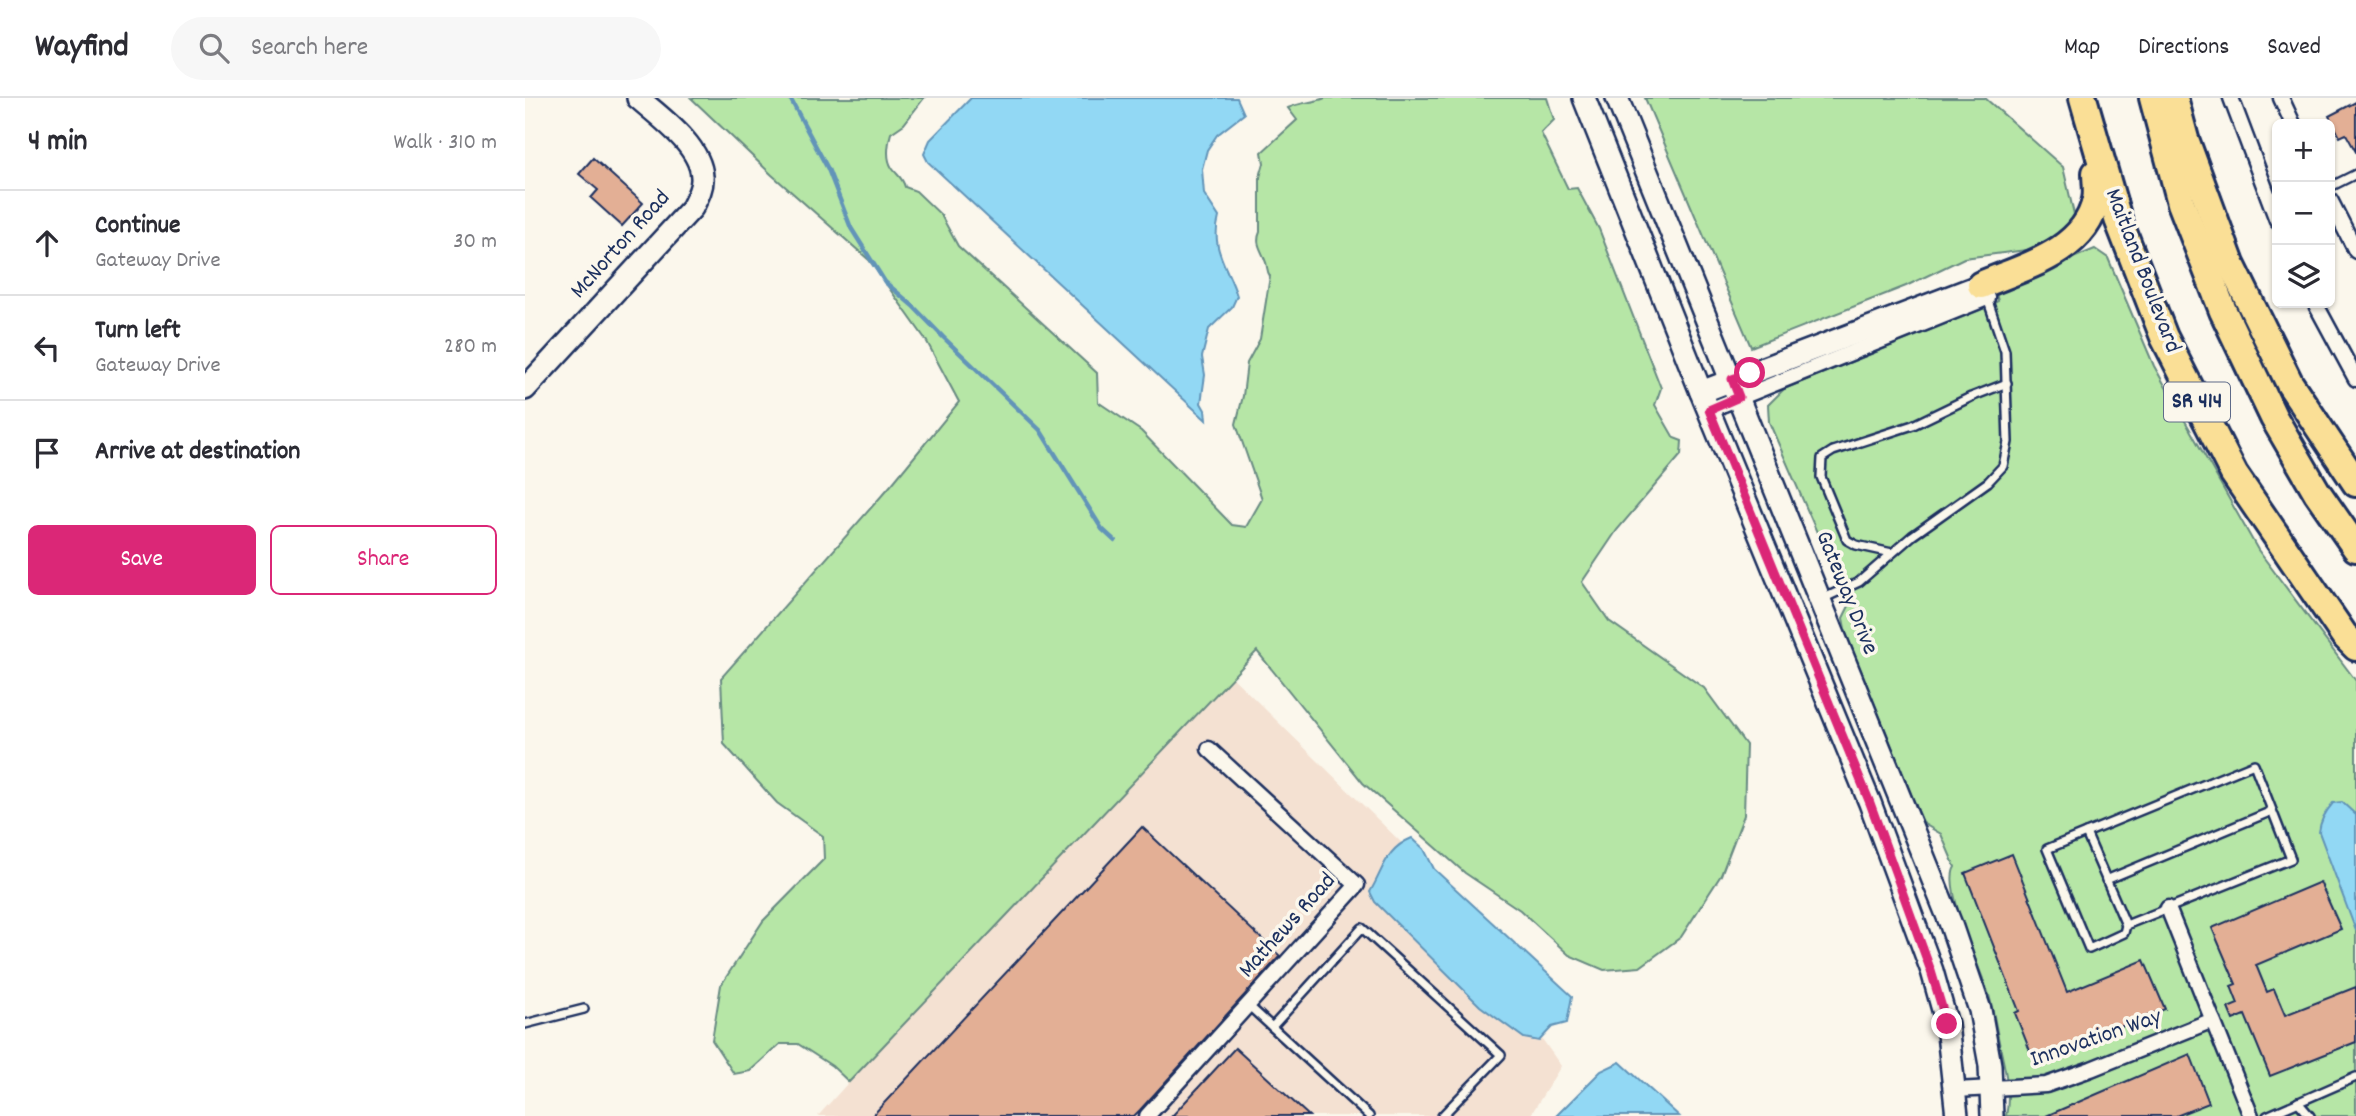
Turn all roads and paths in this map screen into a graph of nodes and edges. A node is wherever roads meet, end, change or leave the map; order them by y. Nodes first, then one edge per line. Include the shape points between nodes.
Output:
1 (638, 98) edge
2 (1584, 98) edge
3 (1617, 98) edge
4 (2083, 98) edge
5 (2153, 98) edge
6 (2174, 98) edge
7 (2231, 98) edge
8 (2281, 98) edge
9 (2291, 119) edge
10 (2095, 146) junction
11 (2356, 174) edge
12 (2335, 184) edge
13 (2272, 207) edge
14 (2335, 210) edge
15 (2356, 251) edge
16 (1984, 291) junction
17 (2318, 308) edge
18 (2356, 379) edge
19 (2007, 383) junction
20 (1736, 388) junction
21 (525, 389) edge
22 (1705, 401) junction
23 (2356, 483) edge
24 (2356, 548) edge
25 (1892, 553) junction
26 (1821, 600) junction
27 (2352, 644) edge
28 (1209, 749) dead end
29 (2272, 811) junction
30 (2086, 833) junction
31 (1924, 857) junction
32 (1894, 868) junction
33 (2106, 880) junction
34 (2168, 908) junction
35 (2126, 925) junction
36 (1248, 1005) junction
37 (584, 1009) dead end
38 (2213, 1020) junction
39 (525, 1024) edge
40 (1272, 1027) junction
41 (2356, 1077) edge
42 (1991, 1089) junction
43 (1956, 1090) junction
44 (2298, 1102) junction
45 (1147, 1116) edge
46 (1369, 1116) edge
47 (1442, 1116) edge
48 (1957, 1116) edge
49 (1992, 1116) edge
50 (2251, 1116) edge
51 (2267, 1116) edge
52 (2310, 1116) edge

1 - 21 street, McNorton Road via 684,139 699,161 700,191 692,208
2 - 22 street
3 - 20 street, Gateway Drive
4 - 10 highway, Maitland Boulevard / SR 414
5 - 24 highway, SR 414 via 2181,203 2223,311 2274,418
6 - 23 highway via 2231,264 2290,384
7 - 13 street
8 - 9 street
10 - 16 highway via 2097,199 2089,219 2072,241
10 - 27 highway, Maitland Boulevard / SR 414 via 2117,219 2171,350 2234,474
11 - 12 lane
14 - 15 street
16 - 19 lane via 2005,351
16 - 20 street
17 - 18 street
19 - 25 lane via 2008,442 2003,466
19 - 25 lane via 1913,425 1822,458 1821,477 1847,540
20 - 22 street
20 - 26 street, Gateway Drive
22 - 32 street
25 - 26 lane via 1859,582
26 - 31 street, Gateway Drive
28 - 36 street, Mathews Road via 1357,885
29 - 30 lane via 2254,764
29 - 33 lane
29 - 34 lane via 2291,859
30 - 33 lane
30 - 35 lane via 2047,849 2089,949 2124,933
31 - 32 street
31 - 42 street, Gateway Drive via 1980,1010
32 - 43 street via 1947,1024
33 - 35 lane
34 - 35 lane
34 - 38 street
36 - 40 lane
36 - 45 street, Mathews Road
37 - 39 lane
38 - 42 street, Innovation Way via 2046,1085
38 - 50 street
40 - 46 lane
40 - 47 lane via 1361,929 1501,1055
41 - 44 lane
42 - 43 street, Innovation Way
42 - 49 street, Gateway Drive
43 - 48 street
44 - 51 lane
44 - 52 lane

